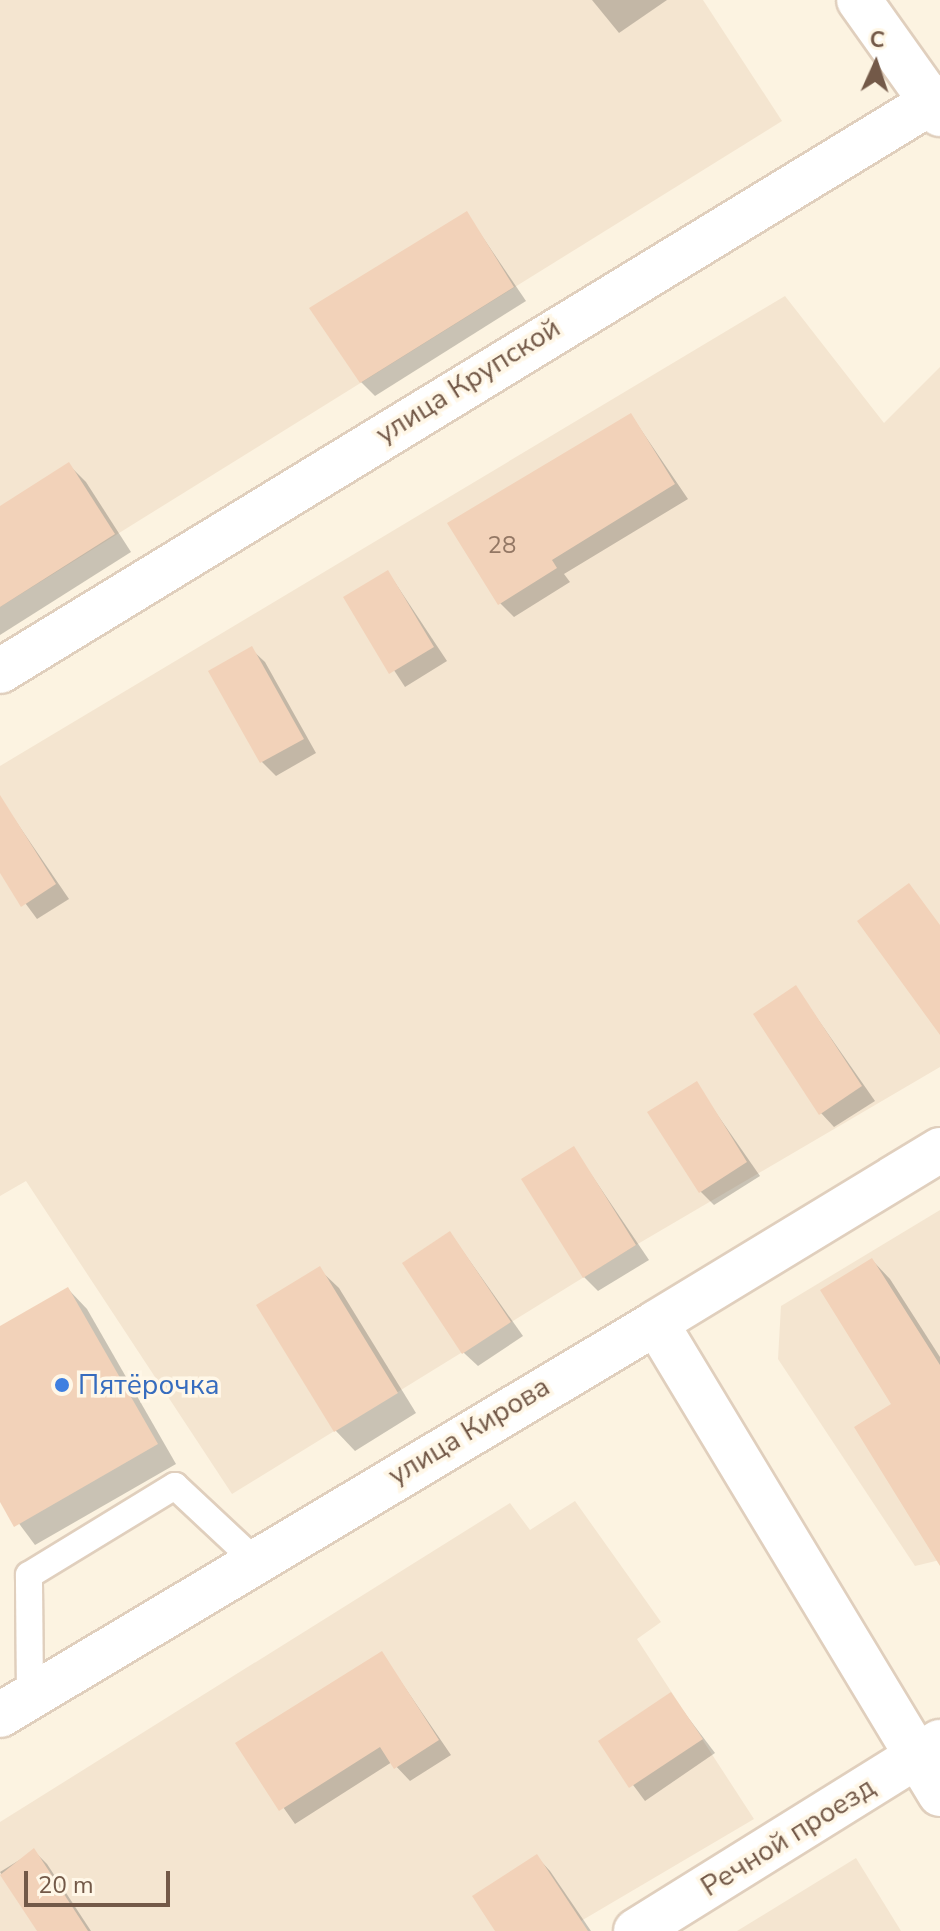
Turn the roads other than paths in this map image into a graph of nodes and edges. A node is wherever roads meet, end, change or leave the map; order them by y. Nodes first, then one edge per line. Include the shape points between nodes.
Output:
1 (859, 0) edge
2 (937, 104) edge
3 (0, 671) edge
4 (940, 1150) edge
5 (656, 1323) junction
6 (254, 1560) junction
7 (15, 1706) edge
8 (928, 1749) edge
9 (940, 1794) edge
10 (636, 1931) edge

1 - 2 street
2 - 3 street, улица Крупской
4 - 5 street, улица Кирова
5 - 6 street, улица Кирова
5 - 8 street
6 - 7 street, улица Кирова
6 - 7 lane via 175,1486 29,1575
8 - 9 street
8 - 10 street, Речной проезд

